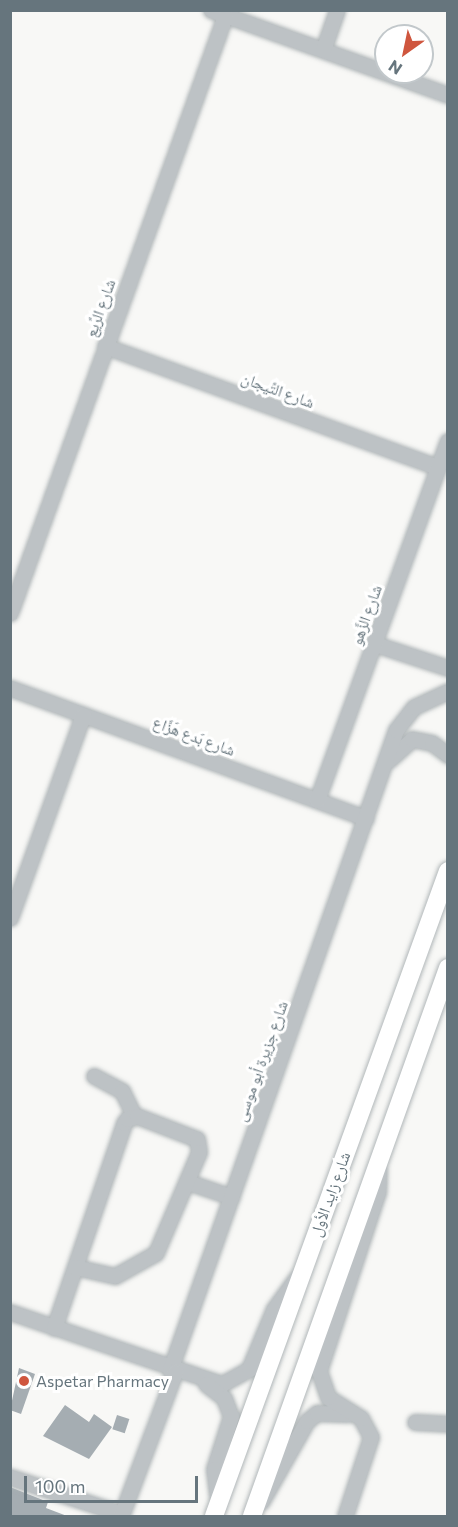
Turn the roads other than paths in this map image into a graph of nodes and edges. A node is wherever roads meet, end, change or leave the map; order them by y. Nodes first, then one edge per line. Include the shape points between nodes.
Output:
1 (337, 10) edge
2 (218, 13) edge
3 (323, 50) junction
4 (447, 95) edge
5 (105, 346) junction
6 (447, 441) edge
7 (438, 467) junction
8 (10, 613) edge
9 (375, 644) junction
10 (447, 669) edge
11 (10, 688) edge
12 (447, 691) edge
13 (83, 715) junction
14 (447, 755) edge
15 (386, 765) junction
16 (317, 800) junction
17 (366, 818) junction
18 (447, 871) edge
19 (10, 918) edge
20 (447, 968) edge
21 (94, 1076) dead end
22 (134, 1116) junction
23 (378, 1163) junction
24 (188, 1182) junction
25 (232, 1197) junction
26 (75, 1267) junction
27 (302, 1271) junction
28 (10, 1312) edge
29 (54, 1328) junction
30 (173, 1371) junction
31 (203, 1382) junction
32 (357, 1415) junction
33 (415, 1422) dead end
34 (447, 1424) edge
35 (10, 1477) edge
36 (216, 1510) edge
37 (253, 1514) edge
38 (121, 1515) edge
39 (345, 1516) edge

1 - 3 street
2 - 3 street
2 - 5 street, شارع الرِّيع
3 - 4 street
5 - 7 street, شارع التِّيجان
5 - 8 street, شارع الرِّيع
6 - 7 street, شارع الزَّهو
7 - 9 street, شارع الزَّهو
9 - 10 street
9 - 16 street, شارع الزَّهو
11 - 13 street, شارع بَدع هَزَّاع
12 - 15 street, شارع جزيرة أبو موسى via 405,716
13 - 16 street, شارع بَدع هَزَّاع
13 - 19 street
14 - 15 street, شارع جزيرة أبو موسى via 432,743 412,739
15 - 17 street, شارع جزيرة أبو موسى
16 - 17 street, شارع بَدع هَزَّاع
17 - 25 street, شارع جزيرة أبو موسى
18 - 27 main road, شارع زايد الأول
20 - 23 main road, شارع زايد الأول
21 - 22 street via 122,1091
22 - 24 street via 197,1139 199,1152
22 - 26 street via 124,1123
23 - 32 street via 378,1192 319,1371 327,1397
23 - 37 main road, شارع زايد الأول
24 - 25 street
24 - 26 street via 166,1238 148,1259 115,1276
25 - 30 street, شارع جزيرة أبو موسى
26 - 29 street
27 - 31 street via 274,1309 245,1374 228,1383
27 - 36 main road, شارع زايد الأول
28 - 29 street
29 - 30 street
30 - 31 street
30 - 38 street, شارع جزيرة أبو موسى
31 - 36 street via 230,1410 214,1469
32 - 37 street via 318,1413 307,1421
32 - 39 street via 368,1426 372,1442
33 - 34 street
35 - 38 street

